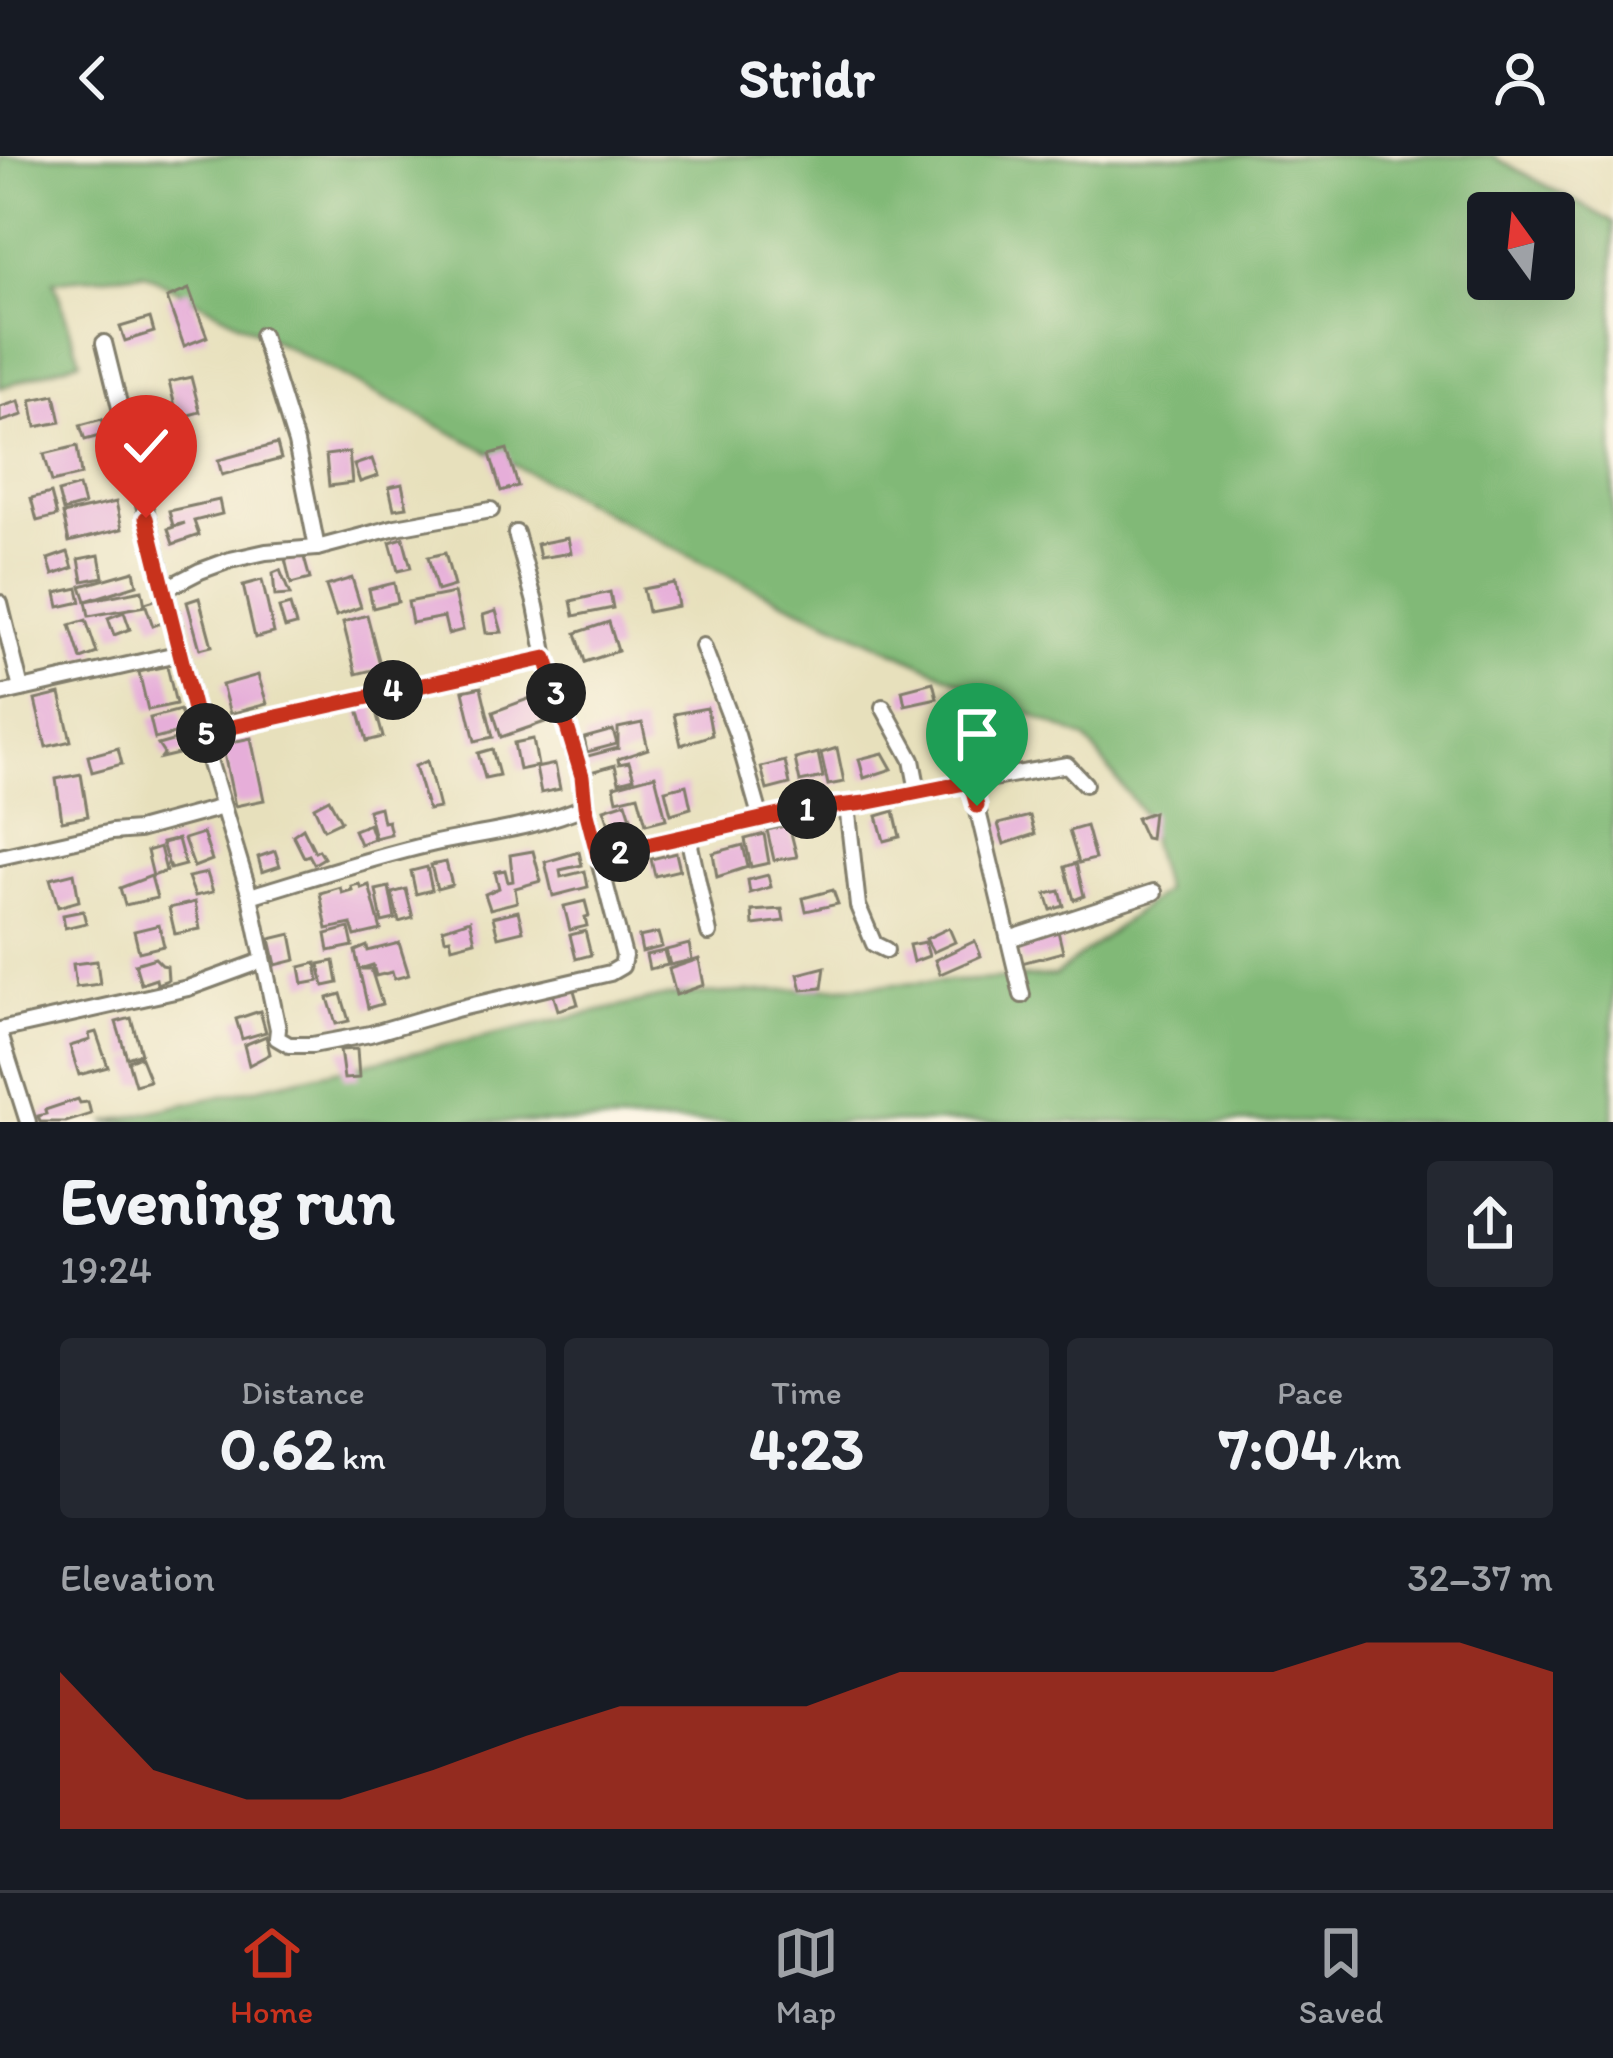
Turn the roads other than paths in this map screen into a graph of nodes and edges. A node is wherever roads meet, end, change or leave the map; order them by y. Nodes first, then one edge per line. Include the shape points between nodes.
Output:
1 (262, 335) dead end
2 (104, 343) dead end
3 (491, 510) dead end
4 (516, 533) dead end
5 (317, 548) junction
6 (165, 589) junction
7 (0, 603) edge
8 (703, 646) dead end
9 (181, 653) junction
10 (546, 658) junction
11 (21, 689) junction
12 (0, 694) edge
13 (883, 706) dead end
14 (200, 734) junction
15 (970, 782) junction
16 (1085, 784) dead end
17 (918, 791) junction
18 (848, 805) junction
19 (585, 806) junction
20 (223, 807) junction
21 (761, 819) junction
22 (688, 836) junction
23 (598, 856) junction
24 (0, 857) edge
25 (1154, 892) dead end
26 (250, 896) junction
27 (709, 933) dead end
28 (1009, 939) junction
29 (886, 950) dead end
30 (262, 961) junction
31 (1022, 995) dead end
32 (0, 1032) edge
33 (28, 1122) edge

1 - 5 street
2 - 6 street
3 - 5 street
4 - 10 street
5 - 6 street via 230,560
6 - 9 street
7 - 11 street
8 - 21 street
9 - 11 street
9 - 14 street
10 - 14 street
10 - 19 street
11 - 12 street
13 - 17 street via 912,760
14 - 20 street
15 - 16 street via 1066,765
15 - 17 street
15 - 28 street
17 - 18 street
18 - 21 street
18 - 29 street via 857,906 874,944
19 - 23 street
19 - 26 street
20 - 24 street
20 - 26 street
21 - 22 street
22 - 23 street
22 - 27 street
23 - 30 street via 625,956 610,974 370,1034 289,1045 277,1038
25 - 28 street
26 - 30 street
28 - 31 street
30 - 32 street via 188,988
32 - 33 street

